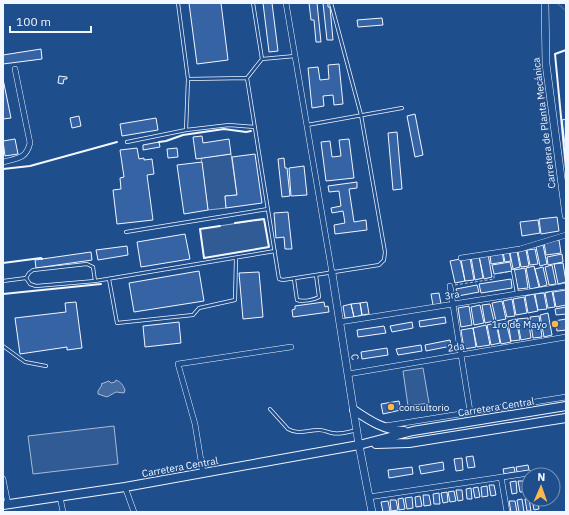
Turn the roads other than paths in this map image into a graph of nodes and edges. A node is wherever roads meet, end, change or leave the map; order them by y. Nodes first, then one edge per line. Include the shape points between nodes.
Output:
1 (178, 3) edge
2 (254, 3) edge
3 (286, 3) edge
4 (331, 3) edge
5 (545, 3) edge
6 (295, 56) junction
7 (262, 59) junction
8 (15, 69) dead end
9 (247, 78) junction
10 (188, 79) junction
11 (402, 108) dead end
12 (361, 115) junction
13 (306, 125) junction
14 (255, 127) junction
15 (186, 130) junction
16 (128, 142) dead end
17 (3, 162) edge
18 (268, 209) junction
19 (566, 215) edge
20 (126, 232) dead end
21 (566, 235) edge
22 (275, 251) junction
23 (236, 258) junction
24 (461, 258) dead end
25 (513, 271) road end
26 (332, 273) junction
27 (316, 275) junction
28 (26, 278) junction
29 (109, 279) junction
30 (294, 279) junction
31 (3, 281) edge
32 (95, 281) junction
33 (450, 286) road end
34 (566, 286) edge
35 (517, 294) junction
36 (454, 304) junction
37 (340, 322) junction
38 (566, 338) edge
39 (3, 346) edge
40 (291, 346) dead end
41 (462, 355) junction
42 (46, 366) dead end
43 (348, 374) junction
44 (566, 397) edge
45 (566, 406) edge
46 (270, 409) dead end
47 (354, 410) junction
48 (470, 411) junction
49 (566, 418) edge
50 (380, 427) junction
51 (357, 430) junction
52 (413, 431) junction
53 (359, 445) junction
54 (203, 472) junction
55 (521, 474) edge
56 (501, 477) junction
57 (3, 479) edge
58 (125, 486) junction
59 (60, 496) junction
60 (369, 497) junction
61 (6, 505) edge
62 (63, 512) edge
63 (134, 512) edge
64 (372, 512) edge
65 (507, 512) edge

1 - 10 lane
2 - 7 lane
3 - 6 street
4 - 12 lane
5 - 19 street, Carretera de Planta Mecánica via 546,64
6 - 7 lane
6 - 13 street
7 - 9 lane
8 - 17 street via 30,143 27,153 22,157
9 - 10 lane
9 - 14 lane
10 - 15 lane
11 - 12 lane
12 - 13 lane
12 - 26 lane via 385,252 384,260 378,265
13 - 26 street
14 - 15 lane via 229,125
14 - 18 lane
15 - 16 lane
18 - 20 lane
18 - 22 lane
21 - 24 street via 520,248
22 - 23 lane
22 - 30 lane via 279,279
23 - 29 lane
23 - 29 lane via 235,300 199,308 193,315 117,323
25 - 35 lane
26 - 27 lane
26 - 37 street, C
27 - 30 lane
27 - 30 lane via 319,297 302,301 298,300
28 - 31 lane
28 - 32 lane via 30,284 36,286
28 - 32 lane via 33,270 87,264 93,267
29 - 32 lane
33 - 36 street
34 - 35 street, 3ra
35 - 36 street, 3ra
36 - 37 street, 3ra
36 - 41 street
37 - 43 street, C
38 - 41 street, 2da
39 - 42 lane via 25,362
40 - 54 street via 178,364 195,424
41 - 43 street, 2da
41 - 48 street
43 - 47 street, C
44 - 48 street
45 - 52 main road, Carretera Central
46 - 51 lane via 292,431 320,430 341,434
47 - 50 main road
47 - 51 street, C
48 - 50 street
49 - 53 main road, Carretera Central via 409,443
50 - 52 main road via 395,431
51 - 53 street, C
52 - 53 main road, Carretera Central
53 - 54 main road, Carretera Central
53 - 60 street, C
54 - 58 main road, Carretera Central
55 - 56 street
56 - 60 street
56 - 65 street
57 - 61 street
58 - 59 main road, Carretera Central
58 - 63 street
59 - 61 main road, Carretera Central
59 - 62 street
60 - 64 street, C

